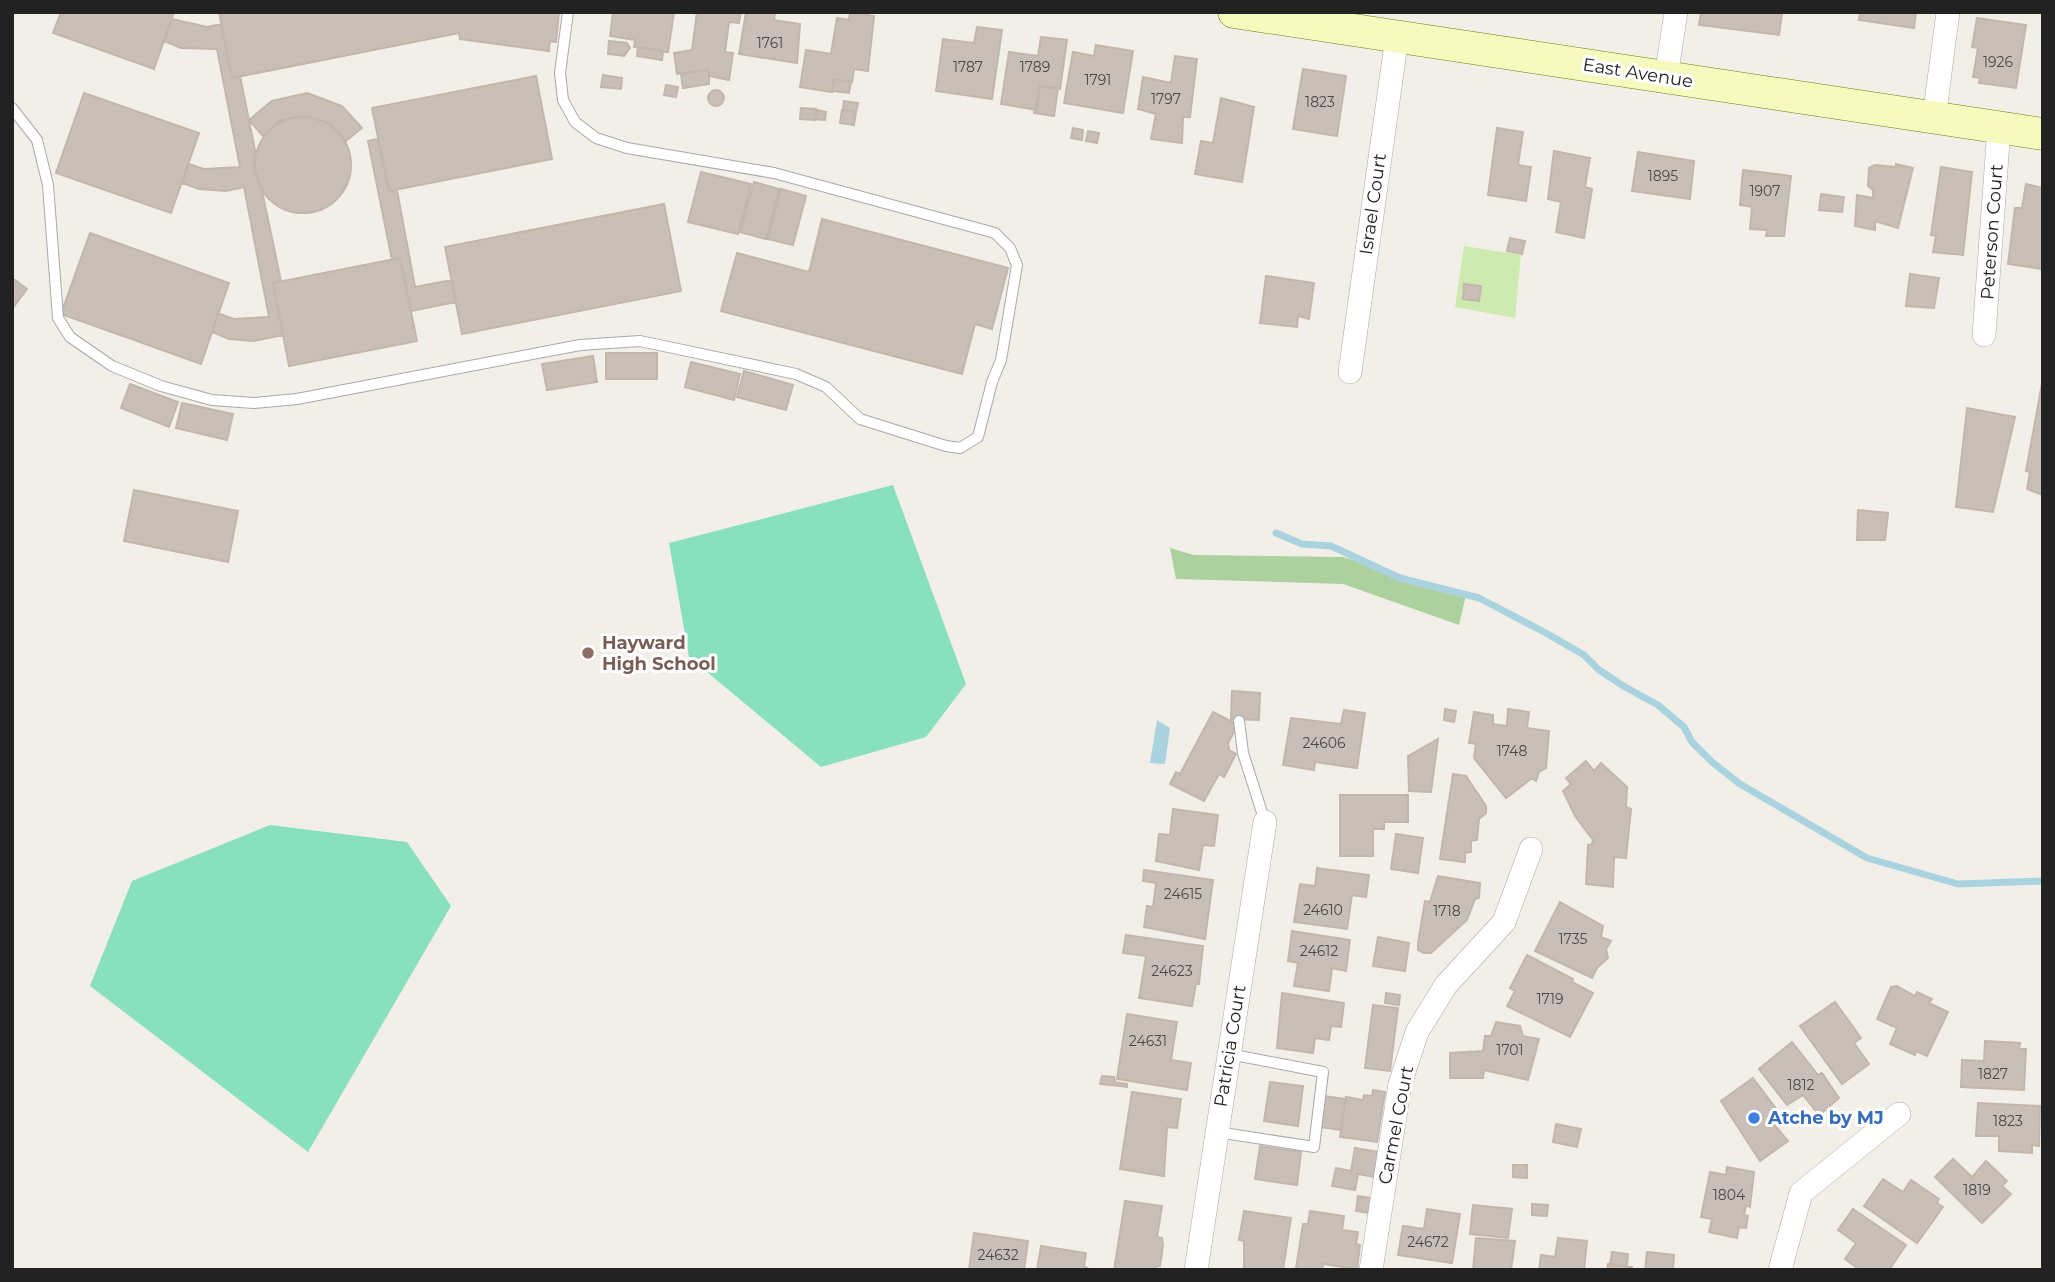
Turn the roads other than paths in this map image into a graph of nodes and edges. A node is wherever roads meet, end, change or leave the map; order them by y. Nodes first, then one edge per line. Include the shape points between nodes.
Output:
1 (568, 12) edge
2 (1234, 12) edge
3 (1676, 12) edge
4 (1948, 12) edge
5 (1397, 37) junction
6 (1666, 77) junction
7 (12, 108) edge
8 (1934, 118) junction
9 (1999, 128) junction
10 (2043, 134) edge
11 (1984, 335) dead end
12 (1350, 372) dead end
13 (1239, 721) dead end
14 (1265, 822) joint
15 (1531, 849) dead end
16 (1229, 1054) junction
17 (1899, 1114) dead end
18 (1217, 1132) junction
19 (1196, 1270) edge
20 (1371, 1270) edge
21 (1780, 1270) edge

1 - 7 lane via 560,73 563,100 575,122 596,138 627,148 774,173 995,233 1010,248 1017,265 1001,360 978,437 960,448 946,446 860,419 825,387 796,374 640,341 580,345 287,400 212,400 161,386 112,366 70,337 58,318 48,185 37,140
2 - 5 street, East Avenue
3 - 6 street
4 - 8 street
5 - 6 street, East Avenue
5 - 12 street, Israel Court
6 - 8 street, East Avenue
8 - 9 street, East Avenue
9 - 10 street, East Avenue
9 - 11 street, Peterson Court
13 - 14 lane via 1243,752
14 - 16 street, Patricia Court
15 - 20 street, Carmel Court via 1504,922 1446,985 1417,1032 1400,1084
16 - 18 street, Patricia Court
16 - 18 lane via 1323,1072 1314,1147
17 - 21 street via 1801,1193
18 - 19 street, Patricia Court

